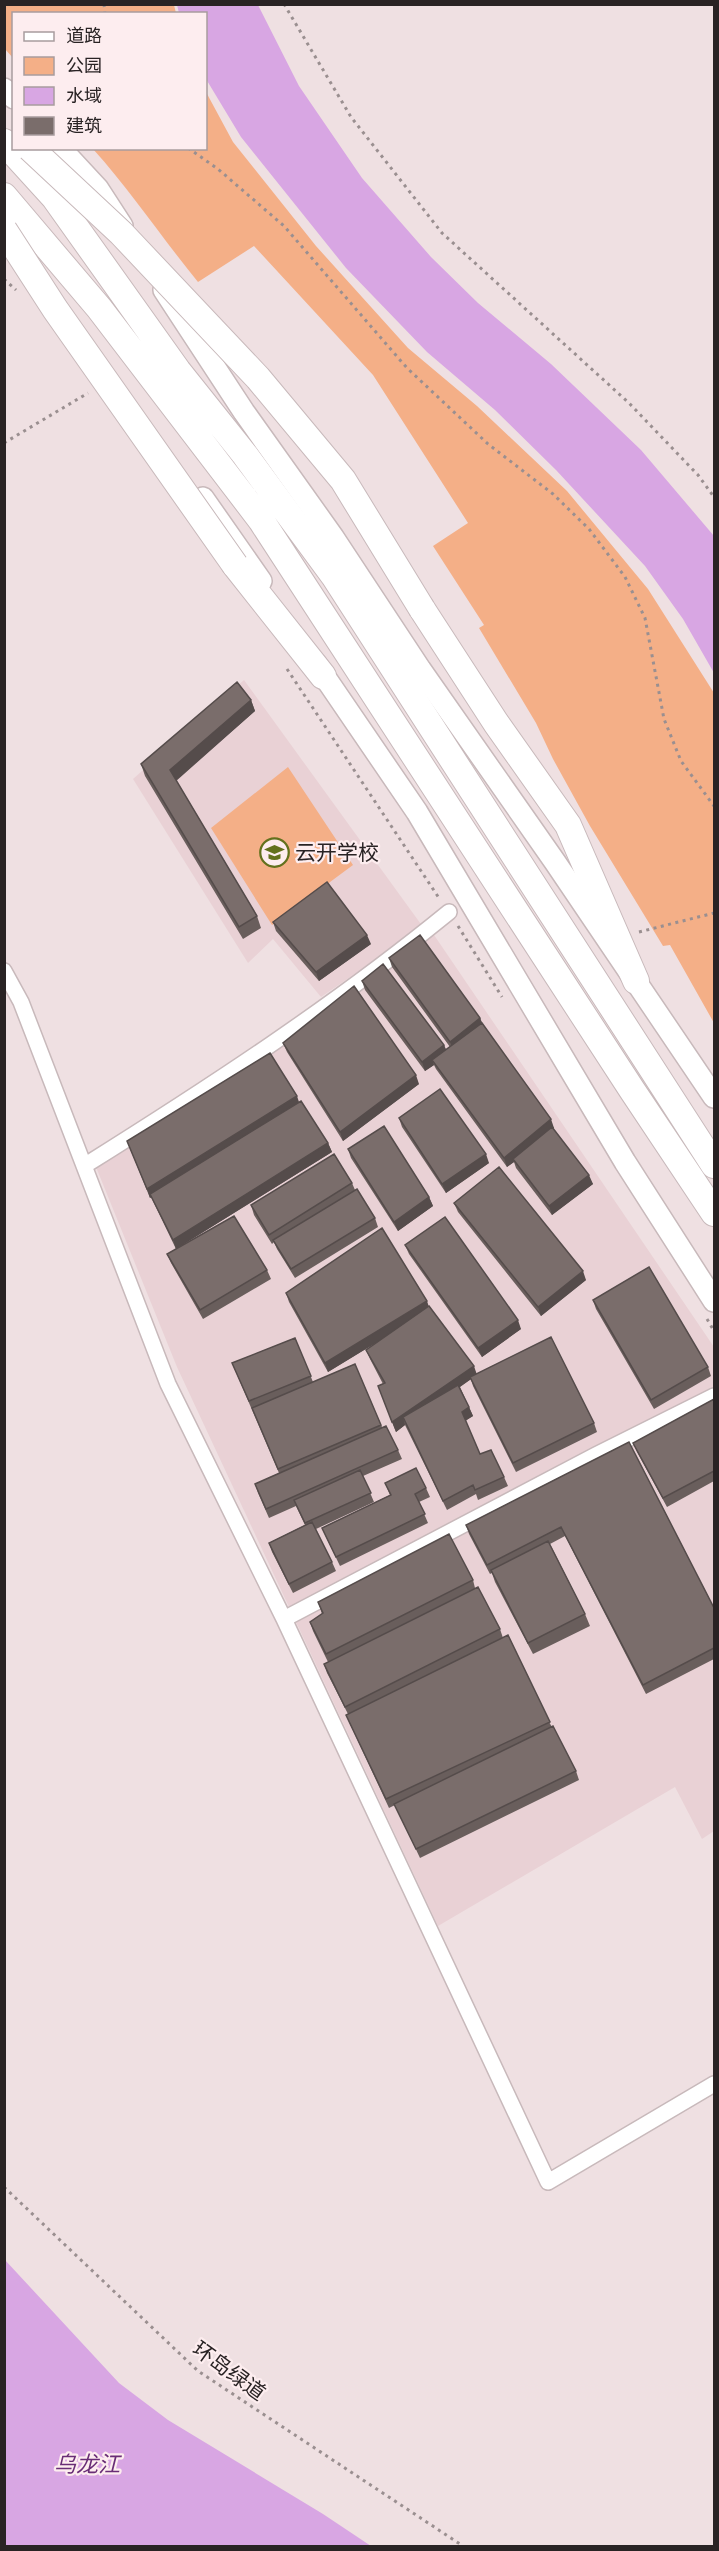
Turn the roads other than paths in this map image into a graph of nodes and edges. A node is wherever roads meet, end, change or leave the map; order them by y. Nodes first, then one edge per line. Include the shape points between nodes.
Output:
1 (4, 142) edge
2 (32, 150) edge
3 (62, 150) edge
4 (4, 196) edge
5 (4, 230) edge
6 (4, 245) edge
7 (323, 676) junction
8 (448, 912) road end
9 (4, 971) edge
10 (636, 981) junction
11 (714, 1097) edge
12 (84, 1166) junction
13 (714, 1166) edge
14 (714, 1213) edge
15 (708, 1306) edge
16 (714, 1395) edge
17 (284, 1619) junction
18 (714, 2084) edge

1 - 13 highway via 54,197 178,371 327,567
2 - 10 highway, bridge via 121,233 258,378 343,480 496,723 568,825
3 - 10 main road via 98,189 244,412
4 - 14 highway via 99,308 261,520
5 - 7 highway, bridge via 235,565
6 - 7 main road via 48,293 114,377 237,544
7 - 15 main road via 417,812
8 - 12 street via 210,1088
9 - 12 street via 21,1002
10 - 11 main road
12 - 17 street via 168,1384
16 - 17 street
17 - 18 street via 548,2182

